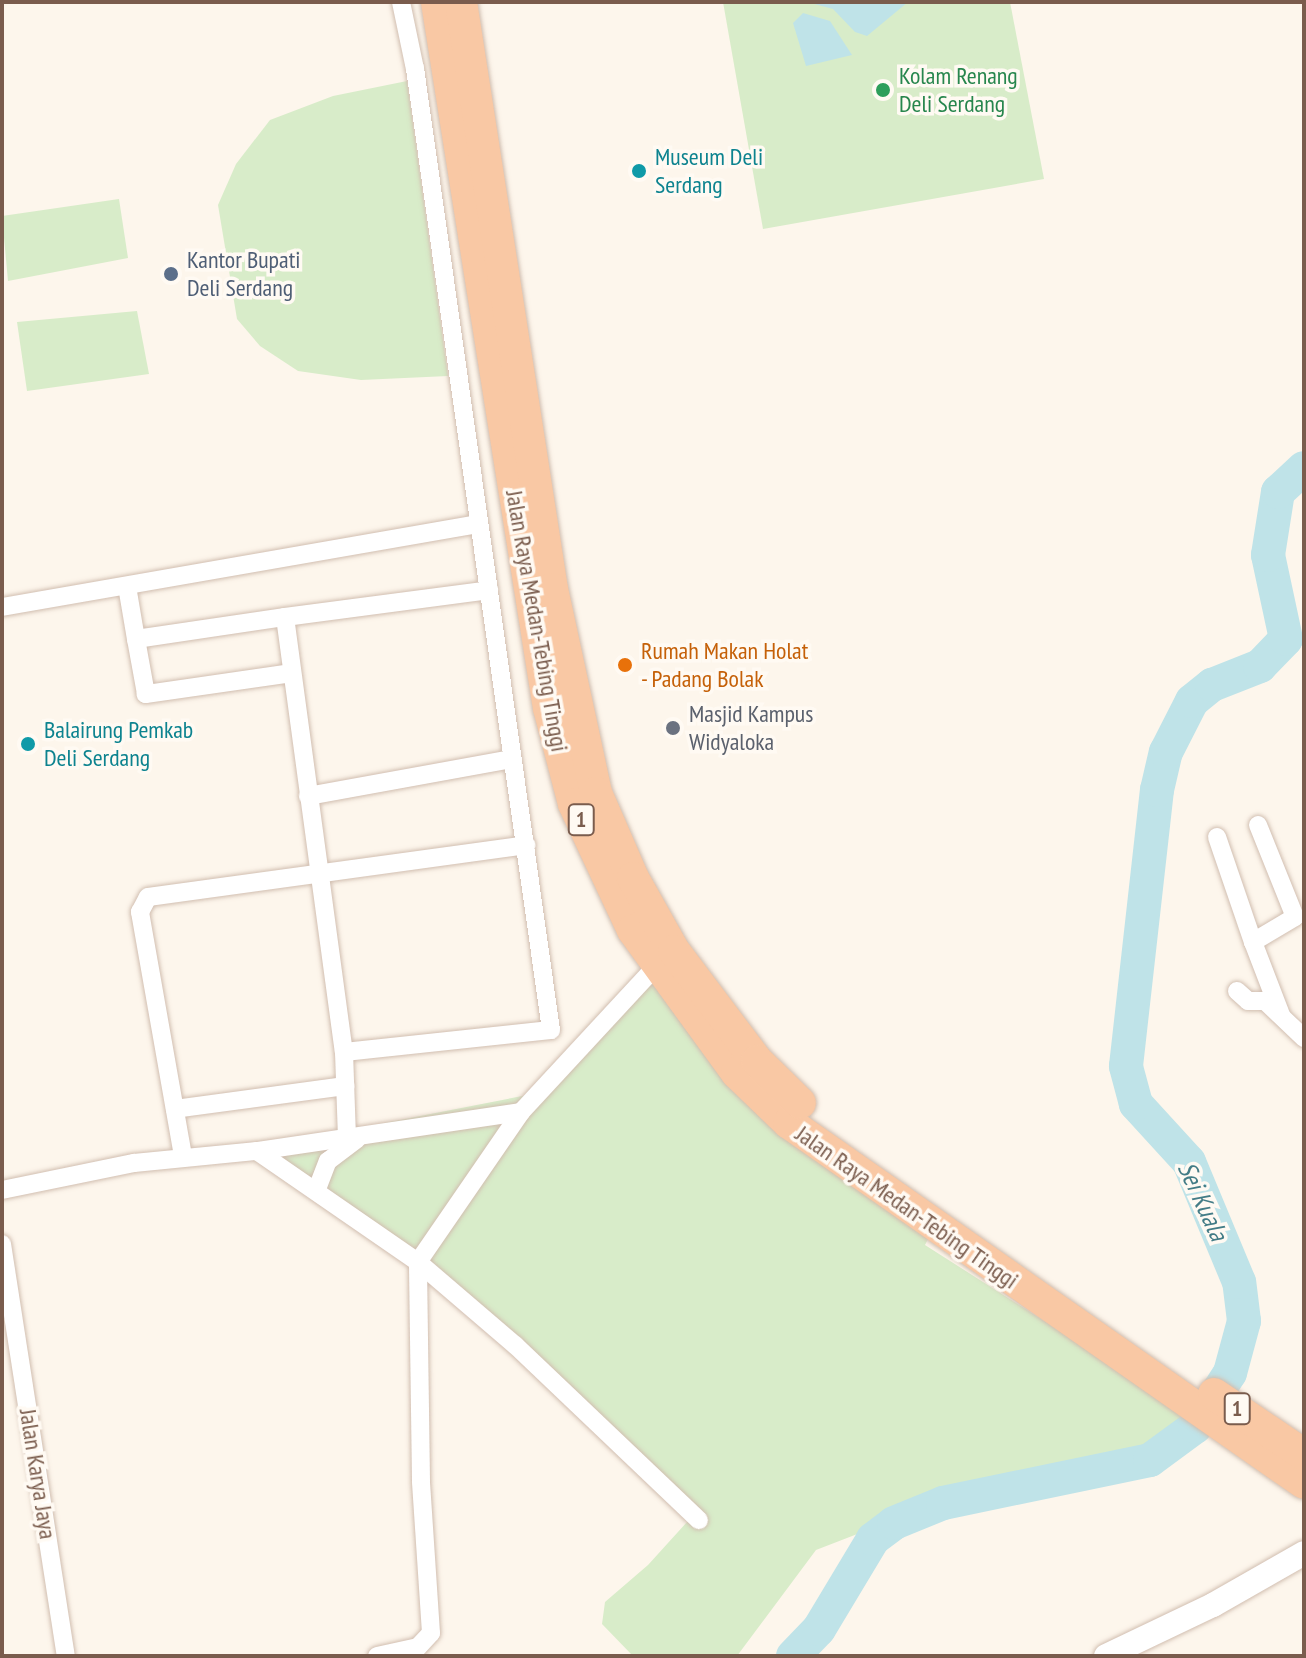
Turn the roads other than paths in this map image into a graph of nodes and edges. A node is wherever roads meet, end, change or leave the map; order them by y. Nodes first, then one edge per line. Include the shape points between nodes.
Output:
1 (401, 2) edge
2 (437, 2) edge
3 (461, 2) edge
4 (479, 524) junction
5 (127, 586) junction
6 (489, 590) junction
7 (2, 607) edge
8 (285, 617) junction
9 (136, 639) junction
10 (292, 673) junction
11 (512, 759) junction
12 (308, 796) junction
13 (1258, 825) dead end
14 (1217, 837) dead end
15 (526, 845) junction
16 (319, 871) junction
17 (1253, 942) junction
18 (656, 966) junction
19 (1237, 991) dead end
20 (1281, 1015) junction
21 (551, 1030) junction
22 (1304, 1038) edge
23 (344, 1052) junction
24 (566, 1062) junction
25 (345, 1086) junction
26 (175, 1109) junction
27 (521, 1112) junction
28 (357, 1135) junction
29 (257, 1151) junction
30 (183, 1156) junction
31 (317, 1189) junction
32 (2, 1190) edge
33 (2, 1244) edge
34 (418, 1262) junction
35 (1171, 1378) junction
36 (1297, 1464) edge
37 (699, 1520) dead end
38 (1304, 1553) edge
39 (66, 1656) edge
40 (377, 1656) edge
41 (1106, 1656) edge

1 - 4 street
2 - 18 highway, Jalan Raya Medan-Tebing Tinggi / 1 via 549,708 592,849
3 - 35 highway, Jalan Raya Medan-Tebing Tinggi / 1 via 574,703 596,793 633,878 705,996 757,1061 807,1109
4 - 5 street
4 - 6 street
5 - 7 street
5 - 9 street
6 - 8 street
6 - 11 street
8 - 9 street
8 - 10 street
9 - 10 street via 146,694
10 - 12 street
11 - 12 street
11 - 15 street
12 - 16 street
13 - 17 street via 1295,917
14 - 17 street
15 - 16 street
15 - 21 street
16 - 23 street
16 - 26 street via 148,897 142,903
17 - 20 street
18 - 24 street
18 - 35 highway, Jalan Raya Medan-Tebing Tinggi / 1 via 737,1073 789,1123
19 - 20 street via 1248,1001 1265,1001
20 - 22 street
21 - 23 street
21 - 24 street
23 - 25 street
24 - 27 street
25 - 26 street
25 - 28 street
26 - 30 street
27 - 28 street
27 - 34 street
28 - 29 street
28 - 31 street via 328,1161
29 - 30 street
29 - 31 street
30 - 32 street
31 - 34 street
33 - 39 street, Jalan Karya Jaya
34 - 37 street via 515,1345
34 - 40 street via 421,1481 431,1633 418,1647
35 - 36 highway, Jalan Raya Medan-Tebing Tinggi / 1
38 - 41 street via 1213,1605

